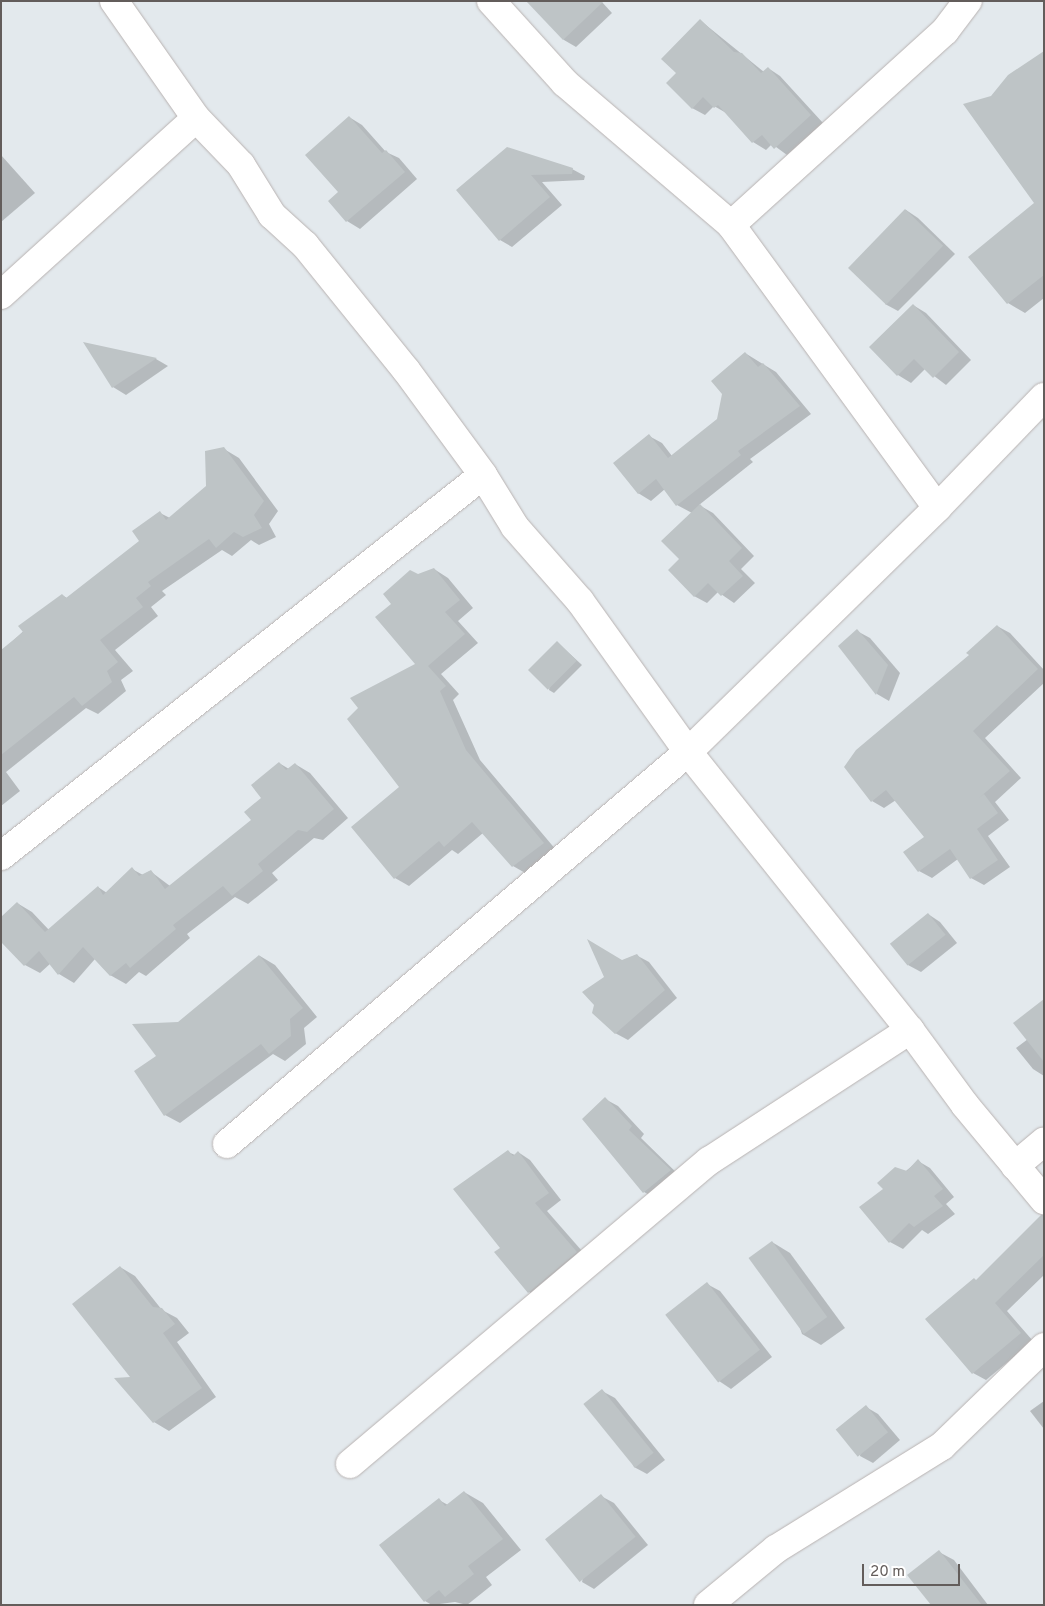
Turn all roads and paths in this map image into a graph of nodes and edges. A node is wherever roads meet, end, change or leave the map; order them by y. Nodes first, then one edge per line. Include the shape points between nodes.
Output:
1 (114, 1) edge
2 (491, 1) edge
3 (968, 1) edge
4 (196, 118) junction
5 (732, 226) junction
6 (1, 295) edge
7 (1044, 397) edge
8 (483, 475) junction
9 (936, 508) junction
10 (688, 752) junction
11 (1, 856) edge
12 (910, 1030) junction
13 (1044, 1142) edge
14 (227, 1144) dead end
15 (1015, 1166) junction
16 (1044, 1200) edge
17 (1044, 1347) edge
18 (350, 1464) dead end
19 (708, 1605) edge

1 - 4 street
2 - 5 street via 564,83
3 - 5 street via 945,31
4 - 6 street
4 - 8 street via 241,166 272,215 305,245 406,370
5 - 9 street
7 - 9 street
8 - 10 street via 514,527 580,601
8 - 11 street
9 - 10 street
10 - 12 street
10 - 14 street
12 - 15 street
12 - 18 street via 709,1161
13 - 15 street
15 - 16 street
17 - 19 street via 942,1446 776,1549

